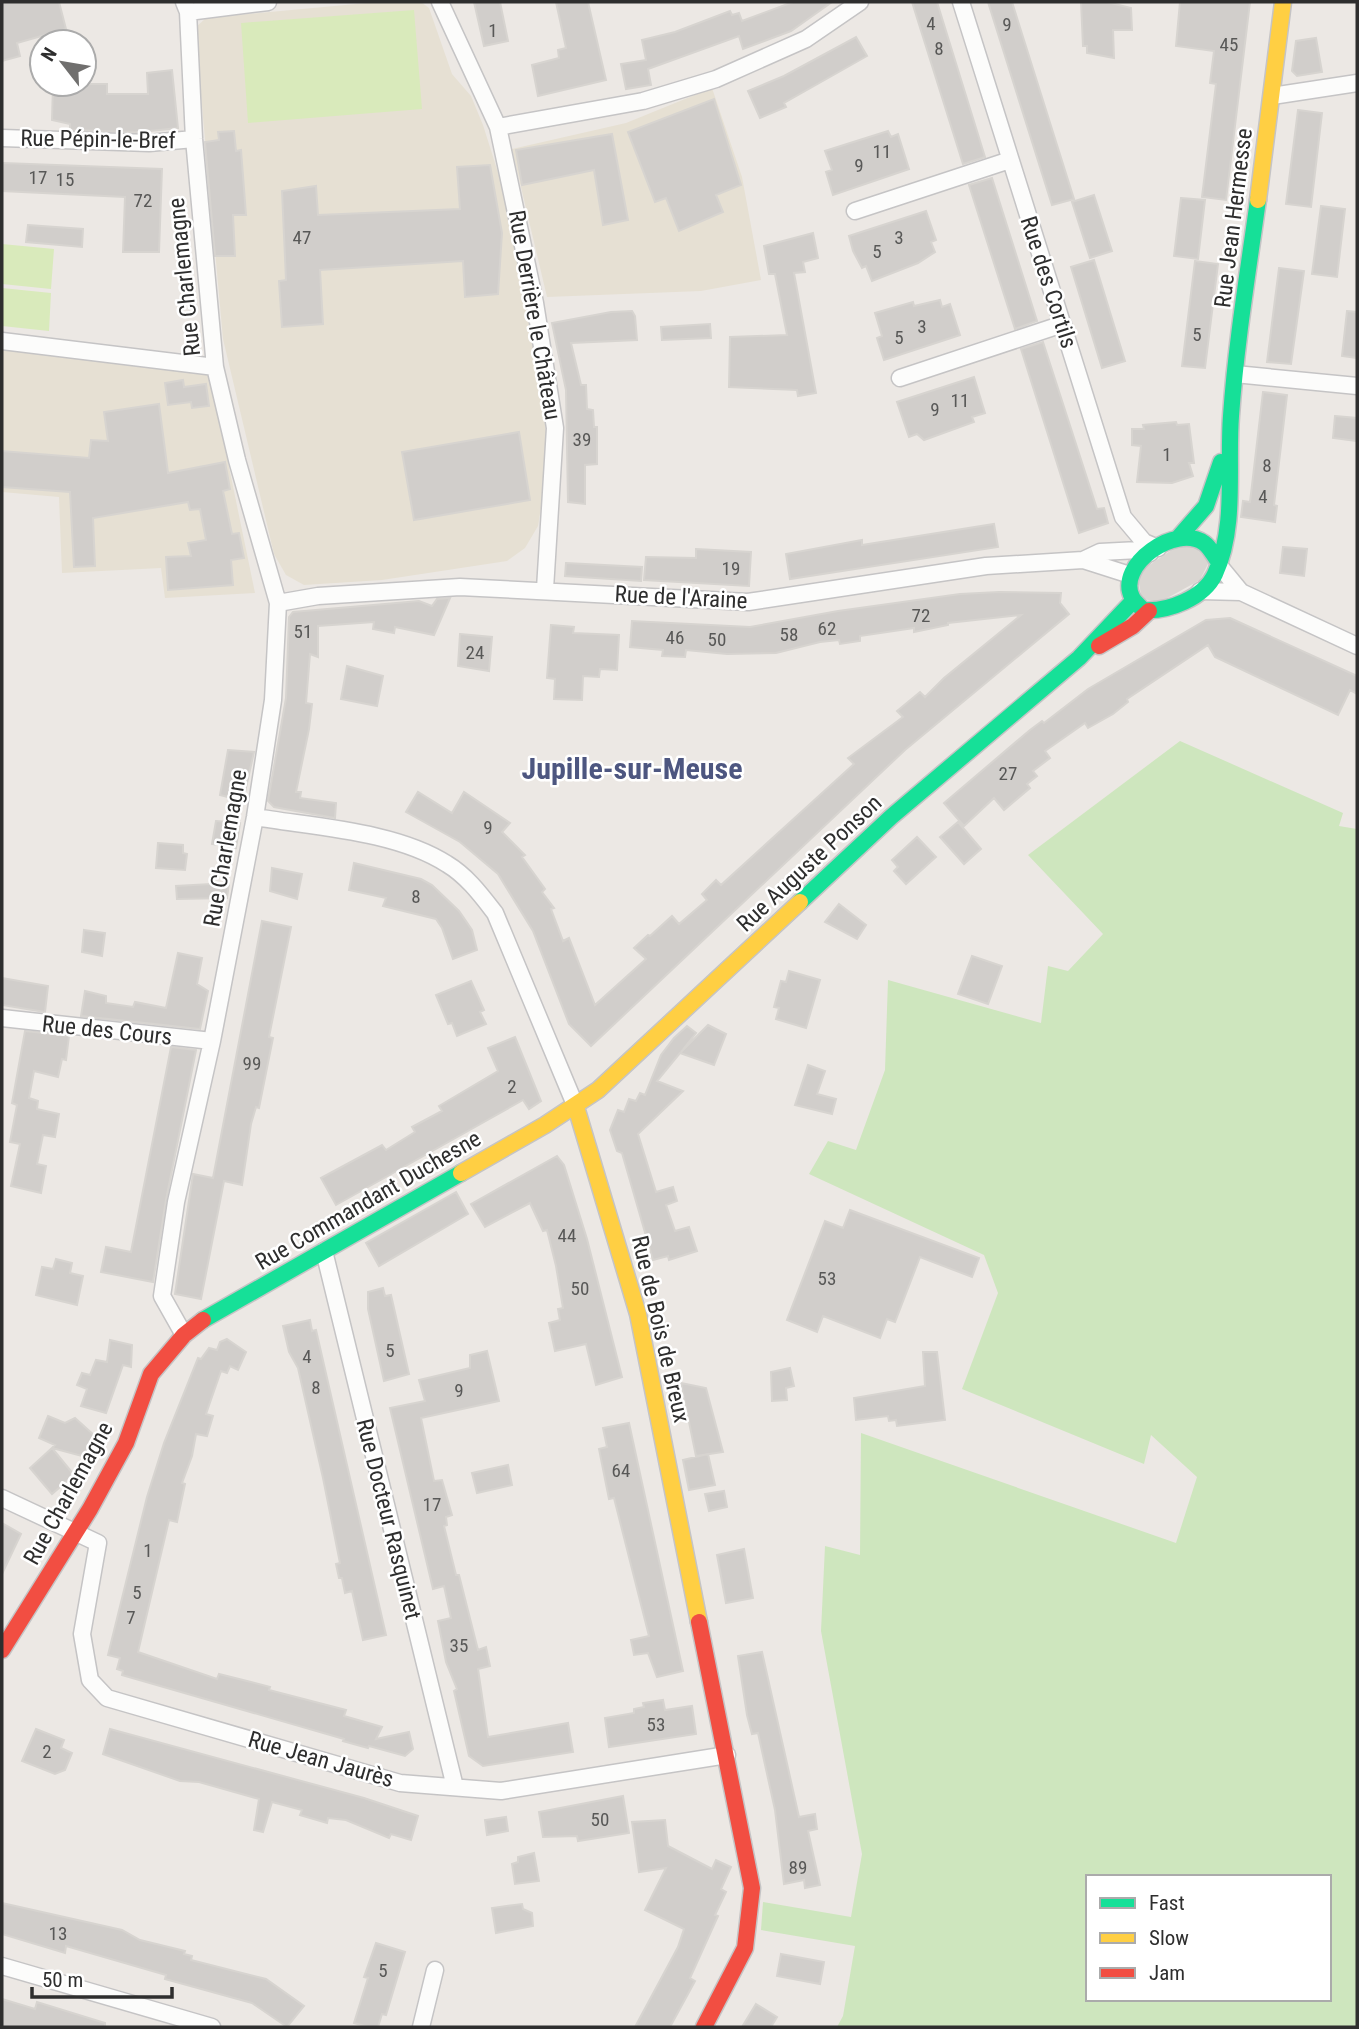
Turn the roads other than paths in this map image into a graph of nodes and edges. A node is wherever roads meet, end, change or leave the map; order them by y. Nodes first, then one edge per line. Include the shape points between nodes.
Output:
1 (268, 2) edge
2 (440, 2) edge
3 (860, 2) edge
4 (961, 2) edge
5 (1283, 2) edge
6 (186, 7) edge
7 (1357, 83) edge
8 (1272, 96) junction
9 (498, 127) junction
10 (2, 138) edge
11 (194, 139) junction
12 (1010, 160) junction
13 (855, 211) dead end
14 (1063, 324) junction
15 (2, 341) edge
16 (215, 367) junction
17 (1236, 374) junction
18 (901, 378) dead end
19 (1357, 386) edge
20 (1228, 439) junction
21 (1179, 537) junction
22 (1154, 551) junction
23 (1083, 560) junction
24 (1218, 563) junction
25 (1130, 575) junction
26 (545, 589) junction
27 (1200, 591) junction
28 (1241, 592) junction
29 (1133, 601) junction
30 (278, 603) junction
31 (1149, 611) junction
32 (1357, 646) edge
33 (1079, 658) junction
34 (255, 817) junction
35 (2, 1018) edge
36 (212, 1041) junction
37 (576, 1107) junction
38 (324, 1251) junction
39 (184, 1335) junction
40 (2, 1498) edge
41 (75, 1531) junction
42 (2, 1650) edge
43 (727, 1755) junction
44 (455, 1787) junction
45 (2, 1966) edge
46 (435, 1970) dead end
47 (177, 2022) edge
48 (212, 2027) edge
49 (421, 2027) edge
50 (704, 2027) edge

1 - 6 street
2 - 9 street, Rue Derrière le Château
3 - 9 street via 806,39 716,79 643,101
4 - 12 street, Rue des Cortils
5 - 8 street, Rue Jean Hermesse
6 - 11 street, Rue Charlemagne
7 - 8 street
8 - 17 street, Rue Jean Hermesse
9 - 26 street, Rue Derrière le Château via 555,428
10 - 11 street, Rue Pépin-le-Bref via 149,143
11 - 16 street, Rue Charlemagne
12 - 13 street
12 - 14 street, Rue des Cortils
14 - 18 street
14 - 22 street, Rue des Cortils via 1123,517
15 - 16 street
16 - 30 street, Rue Charlemagne
17 - 19 street
17 - 20 street, Rue Jean Hermesse
20 - 21 street, Rue Jean Hermesse via 1206,506
20 - 24 street, Rue Jean Hermesse via 1230,474
21 - 22 street
21 - 24 street via 1207,542
22 - 23 street via 1100,552
22 - 25 street
23 - 25 street
23 - 26 street, Rue de l'Araine via 986,566 748,602
24 - 27 street via 1210,582
24 - 28 street
25 - 29 street via 1128,589
26 - 30 street, Rue de l'Araine via 460,587
27 - 28 street
27 - 31 street via 1163,610
28 - 32 street
29 - 31 street
29 - 33 street, Rue Auguste Ponson
30 - 34 street, Rue Charlemagne via 273,695
31 - 33 street, Rue Auguste Ponson via 1133,626
33 - 37 street, Rue Auguste Ponson via 891,817
34 - 36 street, Rue Charlemagne
34 - 37 street, Rue de Bois de Breux via 420,848 449,864 474,886 495,914
35 - 36 street, Rue des Cours
36 - 39 street, Rue Charlemagne via 176,1202 162,1296
37 - 38 street, Rue Commandant Duchesne
37 - 43 street, Rue de Bois de Breux via 638,1314
38 - 39 street, Rue Commandant Duchesne
38 - 44 street, Rue Docteur Rasquinet
39 - 41 street, Rue Charlemagne via 151,1374 126,1443
40 - 41 street
41 - 42 street, Rue Charlemagne
41 - 44 street, Rue Jean Jaurès via 98,1543 82,1634 90,1680 107,1698 400,1783
43 - 44 street, Rue Jean Jaurès via 501,1791
43 - 50 street, Rue de Bois de Breux via 752,1888 745,1948
45 - 47 street
46 - 49 street
47 - 48 street

